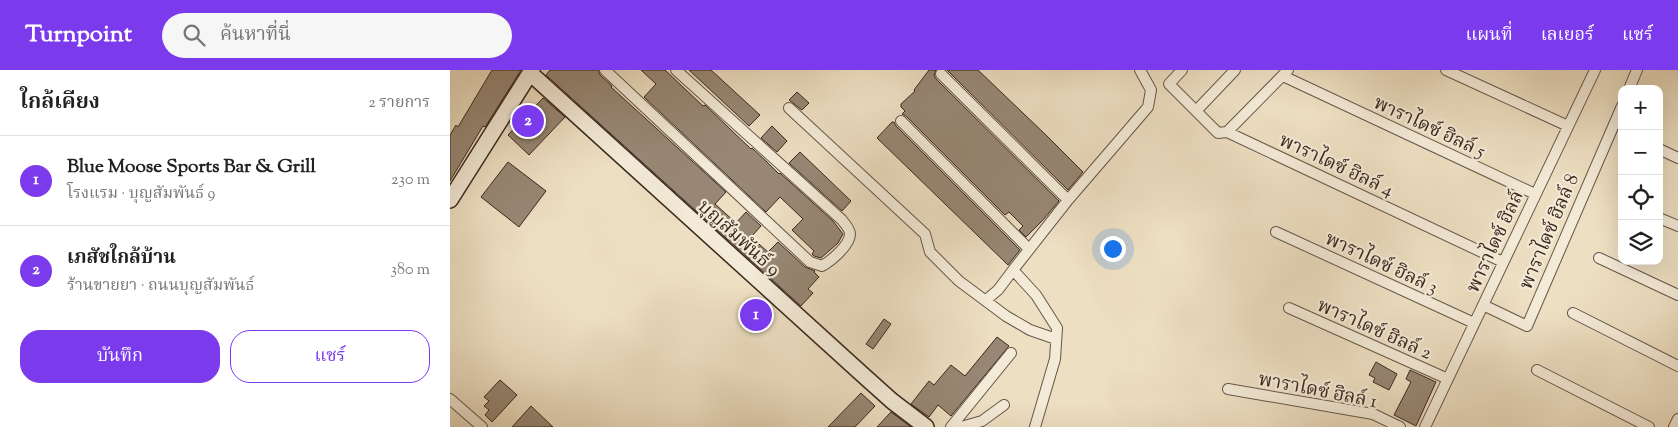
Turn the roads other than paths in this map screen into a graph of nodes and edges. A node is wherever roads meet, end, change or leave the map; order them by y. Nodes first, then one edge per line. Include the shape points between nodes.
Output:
1 (605, 70) edge
2 (676, 70) edge
3 (1140, 70) edge
4 (1182, 70) edge
5 (1234, 70) edge
6 (1446, 70) edge
7 (1595, 70) edge
8 (1637, 70) edge
9 (531, 72) edge
10 (1285, 73) edge
11 (941, 74) dead end
12 (1631, 85) edge
13 (789, 108) dead end
14 (1196, 111) junction
15 (1618, 115) edge
16 (902, 121) dead end
17 (1568, 126) junction
18 (1227, 132) junction
19 (1663, 151) edge
20 (1678, 158) edge
21 (1535, 194) junction
22 (450, 200) edge
23 (1068, 200) junction
24 (1663, 220) edge
25 (1678, 226) edge
26 (1276, 232) dead end
27 (1030, 249) junction
28 (1599, 258) dead end
29 (1504, 262) junction
30 (1012, 270) junction
31 (1678, 295) edge
32 (986, 300) junction
33 (1483, 305) junction
34 (1289, 308) dead end
35 (1573, 313) dead end
36 (1474, 323) junction
37 (1056, 339) junction
38 (1010, 353) dead end
39 (1678, 366) edge
40 (1537, 370) dead end
41 (1448, 379) junction
42 (1228, 389) dead end
43 (450, 399) edge
44 (1004, 405) dead end
45 (1678, 419) edge
46 (482, 427) edge
47 (926, 427) edge
48 (951, 427) edge
49 (961, 427) edge
50 (1035, 427) edge
51 (1400, 427) edge
52 (1425, 427) edge
53 (1649, 427) edge
54 (1674, 427) edge

1 - 2 street via 810,262 822,266 836,256 848,242 850,234 842,220
3 - 23 street via 1151,90 1148,108
4 - 14 street, พาราไดซ์ ฮิลล์ 4 via 1169,84
5 - 14 street
6 - 17 street
7 - 17 street, พาราไดซ์ ฮิลล์
8 - 12 street
9 - 22 street
9 - 47 street, บุญสัมพันธ์ 9 via 863,375
10 - 18 street
10 - 21 street, พาราไดซ์ ฮิลล์ 5
11 - 23 street
13 - 32 street via 925,234 930,252 959,281
14 - 18 street, พาราไดซ์ ฮิลล์ 4 via 1218,133
15 - 33 street, พาราไดซ์ ฮิลล์ 8 via 1526,326
16 - 27 street
17 - 21 street, พาราไดซ์ ฮิลล์
18 - 29 street, พาราไดซ์ ฮิลล์ 4
19 - 20 street
21 - 29 street, พาราไดซ์ ฮิลล์
23 - 27 street
24 - 25 street
26 - 36 street, พาราไดซ์ ฮิลล์ 3
27 - 30 street
28 - 31 street
29 - 33 street, พาราไดซ์ ฮิลล์
30 - 32 street via 998,290
30 - 37 street via 1036,296 1057,328
32 - 37 street via 1030,330
33 - 36 street, พาราไดซ์ ฮิลล์
34 - 41 street, พาราไดซ์ ฮิลล์ 2
35 - 39 street
36 - 41 street, พาราไดซ์ ฮิลล์
37 - 50 street via 1055,359
38 - 48 street
40 - 53 street
41 - 52 street, พาราไดซ์ ฮิลล์
42 - 51 street, พาราไดซ์ ฮิลล์ 1 via 1373,414
43 - 46 street
44 - 49 street via 982,421
45 - 54 street

